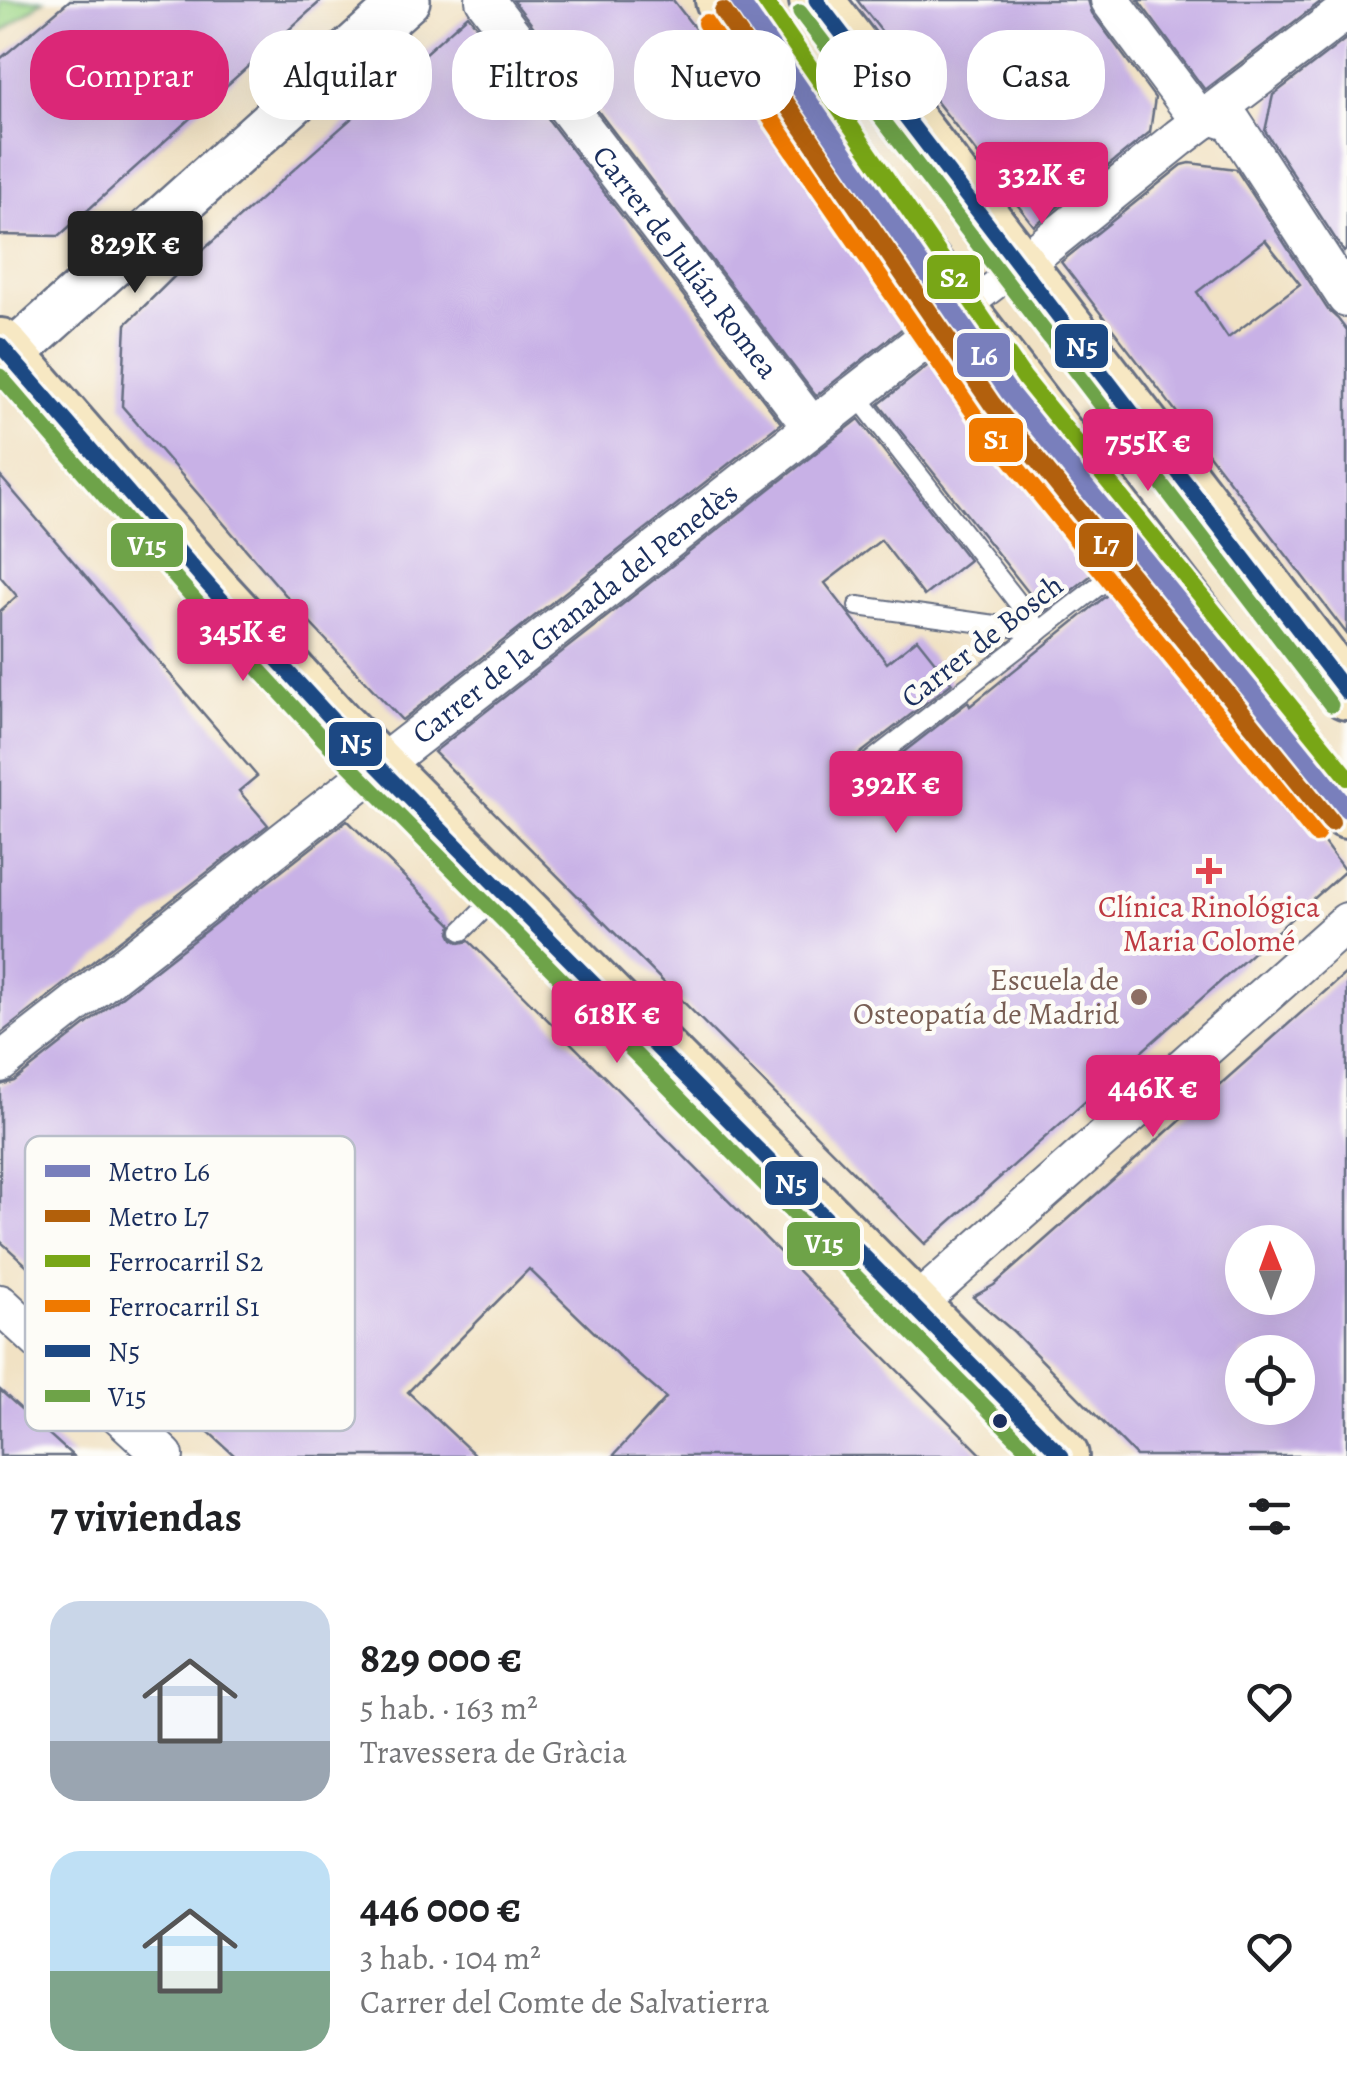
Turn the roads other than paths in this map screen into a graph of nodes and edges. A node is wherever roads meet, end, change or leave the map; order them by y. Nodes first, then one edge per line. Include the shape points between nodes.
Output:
1 (407, 0) edge
2 (485, 0) edge
3 (722, 0) edge
4 (816, 0) edge
5 (1110, 0) edge
6 (1347, 10) edge
7 (1207, 117) junction
8 (1020, 266) junction
9 (1347, 298) edge
10 (961, 311) junction
11 (3, 356) edge
12 (855, 393) junction
13 (812, 427) junction
14 (1202, 504) junction
15 (1145, 550) junction
16 (858, 606) dead end
17 (1040, 631) junction
18 (1347, 692) edge
19 (378, 766) junction
20 (852, 776) dead end
21 (1347, 812) edge
22 (502, 891) junction
23 (1347, 922) edge
24 (462, 930) dead end
25 (0, 1063) edge
26 (0, 1304) edge
27 (914, 1307) junction
28 (25, 1327) edge
29 (137, 1431) edge
30 (164, 1456) edge
31 (1062, 1456) edge

1 - 11 street
2 - 13 street, Carrer de Julián Romea
3 - 10 main road
4 - 8 main road
5 - 7 street via 1194,111
6 - 7 street
7 - 8 street
7 - 9 street via 1232,122
8 - 10 street
8 - 14 main road
10 - 12 street, Carrer de la Granada del Penedès
10 - 15 main road
11 - 19 main road
12 - 13 street, Carrer de la Granada del Penedès
12 - 17 lane
13 - 19 street, Carrer de la Granada del Penedès
14 - 15 main road
14 - 18 main road
15 - 17 lane, Carrer de Bosch
15 - 21 main road
16 - 17 lane
17 - 20 lane, Carrer de Bosch
19 - 22 main road
19 - 25 street, Carrer de la Granada del Penedès
22 - 24 lane
22 - 27 main road
23 - 27 street
26 - 28 street
27 - 31 main road
29 - 30 street

